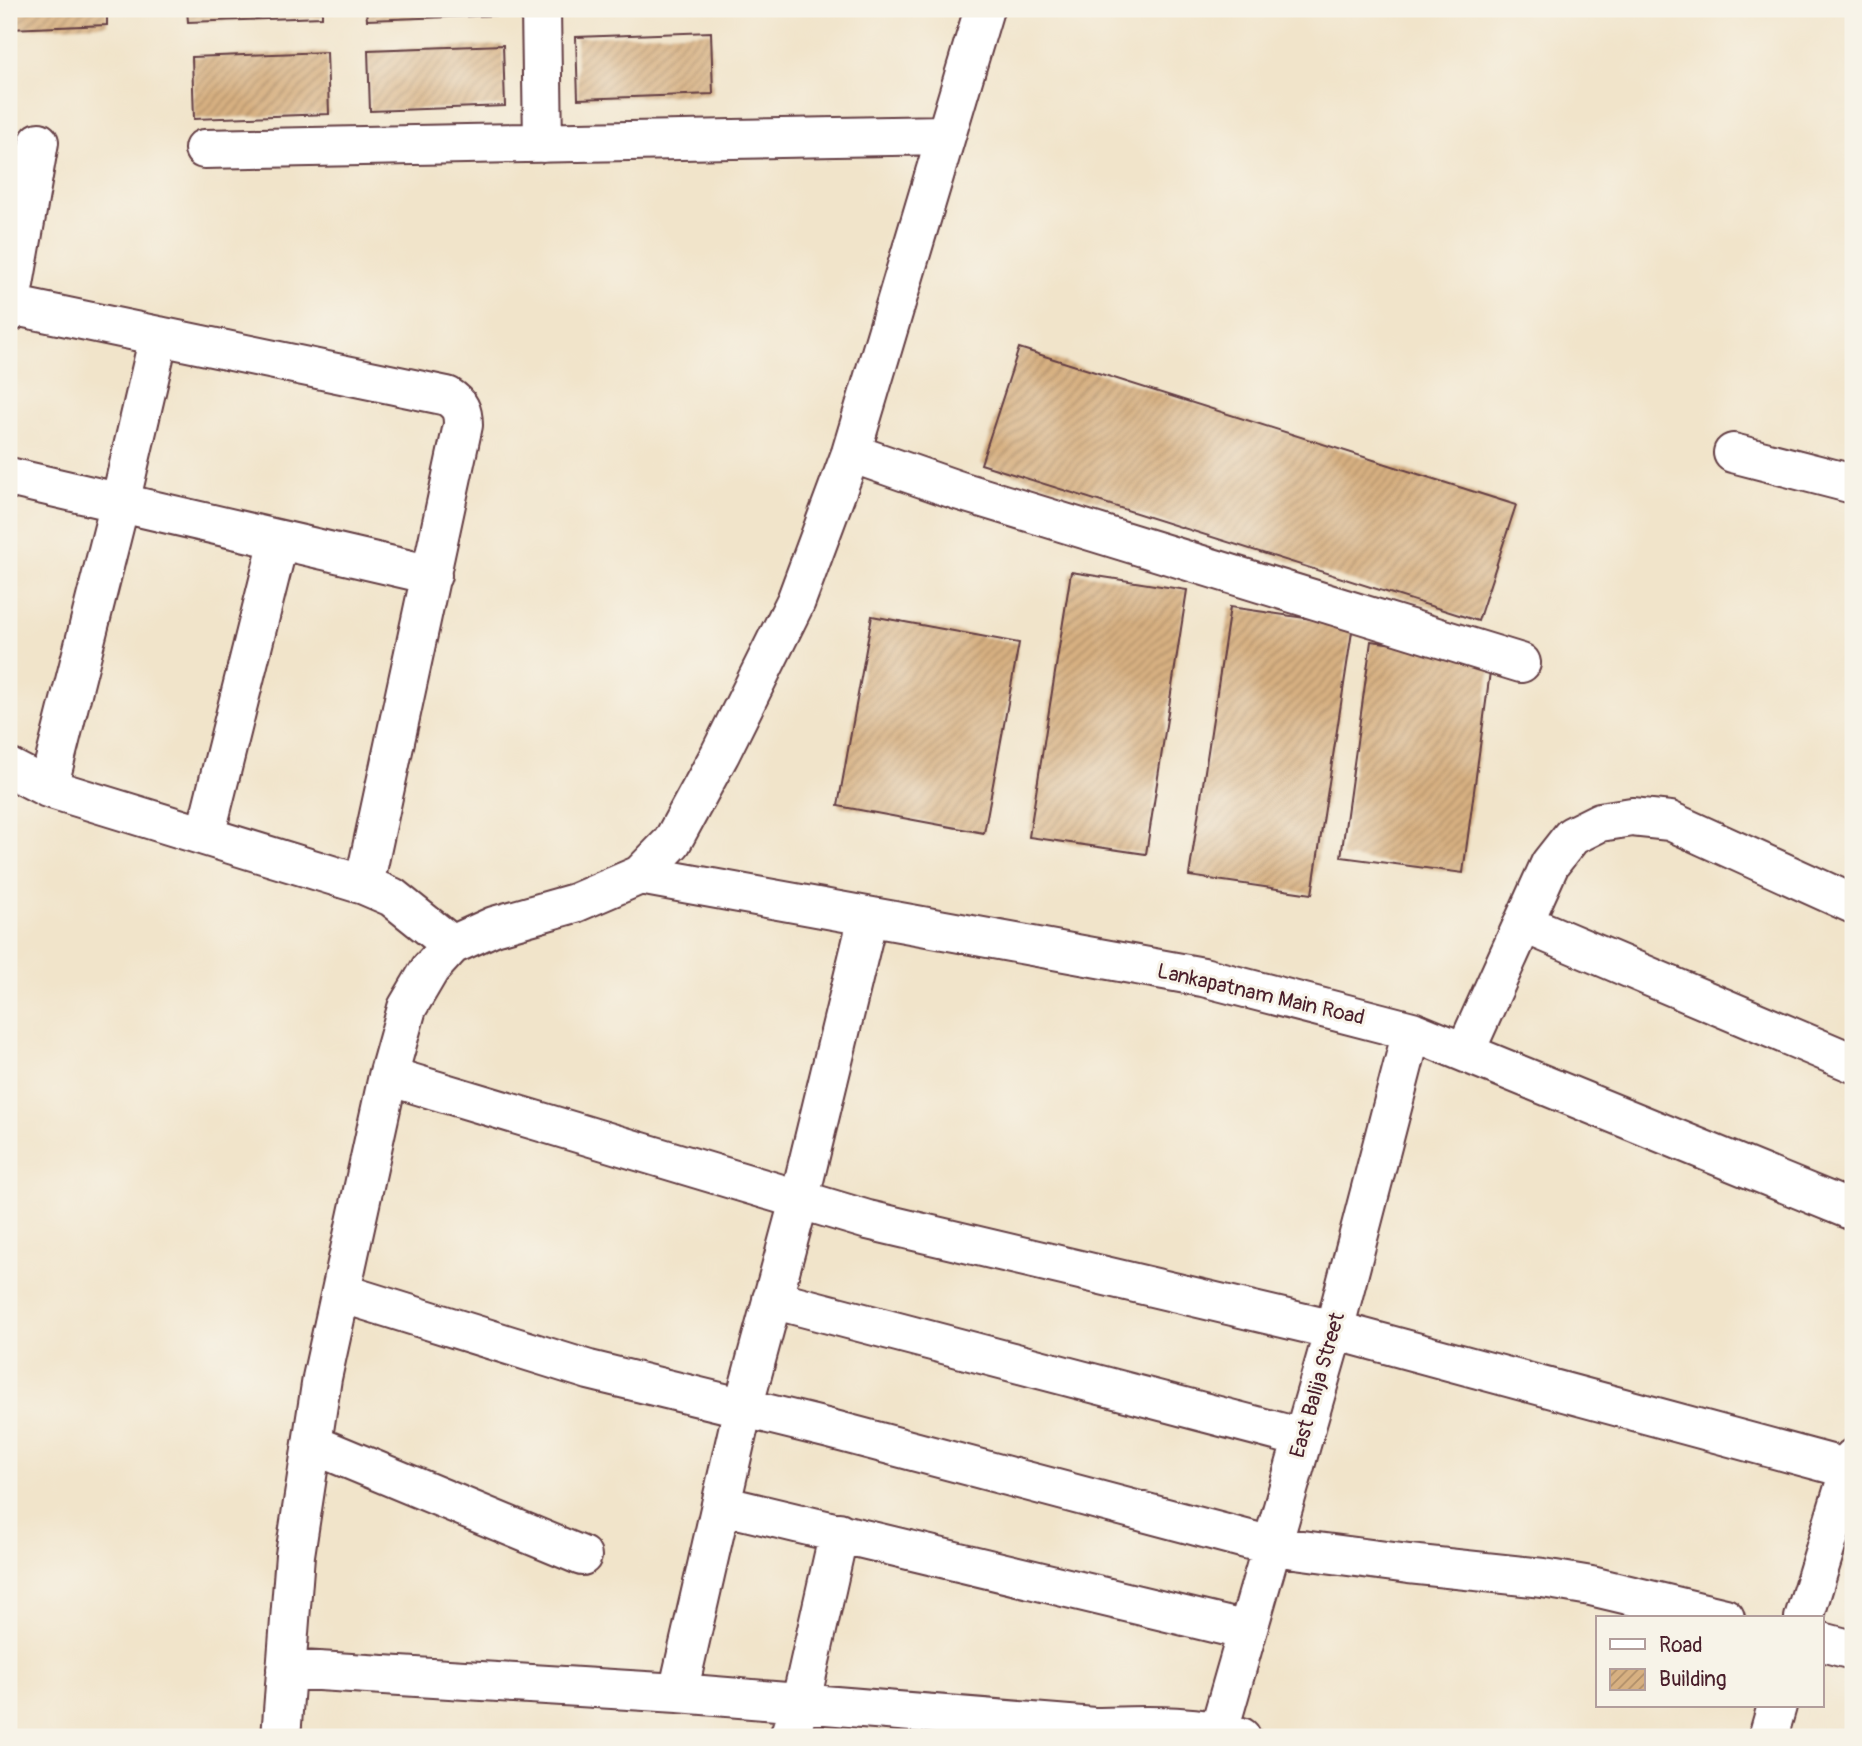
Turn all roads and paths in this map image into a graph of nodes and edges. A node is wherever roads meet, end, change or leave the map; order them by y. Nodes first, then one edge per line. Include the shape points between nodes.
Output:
1 (541, 9) edge
2 (984, 9) edge
3 (945, 135) junction
4 (39, 142) dead end
5 (543, 143) junction
6 (204, 149) dead end
7 (9, 309) edge
8 (159, 336) junction
9 (851, 453) junction
10 (1733, 453) dead end
11 (9, 477) edge
12 (1853, 484) edge
13 (120, 503) junction
14 (279, 540) junction
15 (432, 575) junction
16 (1521, 663) dead end
17 (9, 768) edge
18 (48, 788) junction
19 (205, 836) junction
20 (640, 875) junction
21 (364, 885) junction
22 (1853, 904) edge
23 (868, 917) junction
24 (1523, 923) junction
25 (452, 945) junction
26 (1412, 1031) junction
27 (1465, 1052) junction
28 (1853, 1063) edge
29 (388, 1076) junction
30 (799, 1200) junction
31 (1853, 1211) edge
32 (341, 1293) junction
33 (772, 1299) junction
34 (1334, 1330) junction
35 (743, 1408) junction
36 (1302, 1438) junction
37 (312, 1444) junction
38 (1852, 1466) edge
39 (721, 1504) junction
40 (839, 1532) junction
41 (1272, 1546) junction
42 (582, 1556) dead end
43 (1717, 1616) edge
44 (1805, 1616) edge
45 (1247, 1631) junction
46 (1824, 1643) edge
47 (1853, 1650) edge
48 (286, 1669) junction
49 (678, 1693) junction
50 (801, 1701) junction
51 (1776, 1708) edge
52 (1226, 1735) edge
53 (281, 1737) edge
54 (789, 1737) edge
55 (1768, 1737) edge

1 - 5 street
2 - 3 street
3 - 5 street
3 - 9 street
4 - 7 street
5 - 6 street
7 - 8 street
8 - 13 street
8 - 15 street via 447,396 457,402 463,425
9 - 16 street via 957,490
9 - 20 street via 796,601 720,754 672,842
10 - 12 street
11 - 13 street
13 - 14 street
13 - 18 street
14 - 15 street
14 - 19 street
15 - 21 street
17 - 18 street
18 - 19 street
19 - 21 street
20 - 23 street, Lankapatnam Main Road
20 - 25 street
21 - 25 street via 392,897
22 - 24 street via 1670,821 1632,817 1600,822 1572,836 1550,864
23 - 26 street, Lankapatnam Main Road via 1203,977
23 - 30 street
24 - 27 street
24 - 28 street
25 - 29 street via 430,969 407,1009
26 - 27 street, Lankapatnam Main Road
26 - 34 street, East Balija Street
27 - 31 street, Lankapatnam Main Road
29 - 30 street
29 - 32 street
30 - 33 street
30 - 34 street
32 - 35 street via 589,1370
32 - 37 street
33 - 35 street
33 - 36 street
34 - 36 street, East Balija Street
34 - 38 street
35 - 39 street
35 - 41 street
36 - 41 street, East Balija Street
37 - 42 street
37 - 48 street via 295,1555
38 - 44 street
39 - 40 street
39 - 49 street
40 - 45 street
40 - 50 street
41 - 43 street via 1543,1578
41 - 45 street, East Balija Street
45 - 52 street, East Balija Street
46 - 47 street
48 - 49 street
48 - 53 street
49 - 50 street
50 - 52 street
50 - 54 street
51 - 55 street

